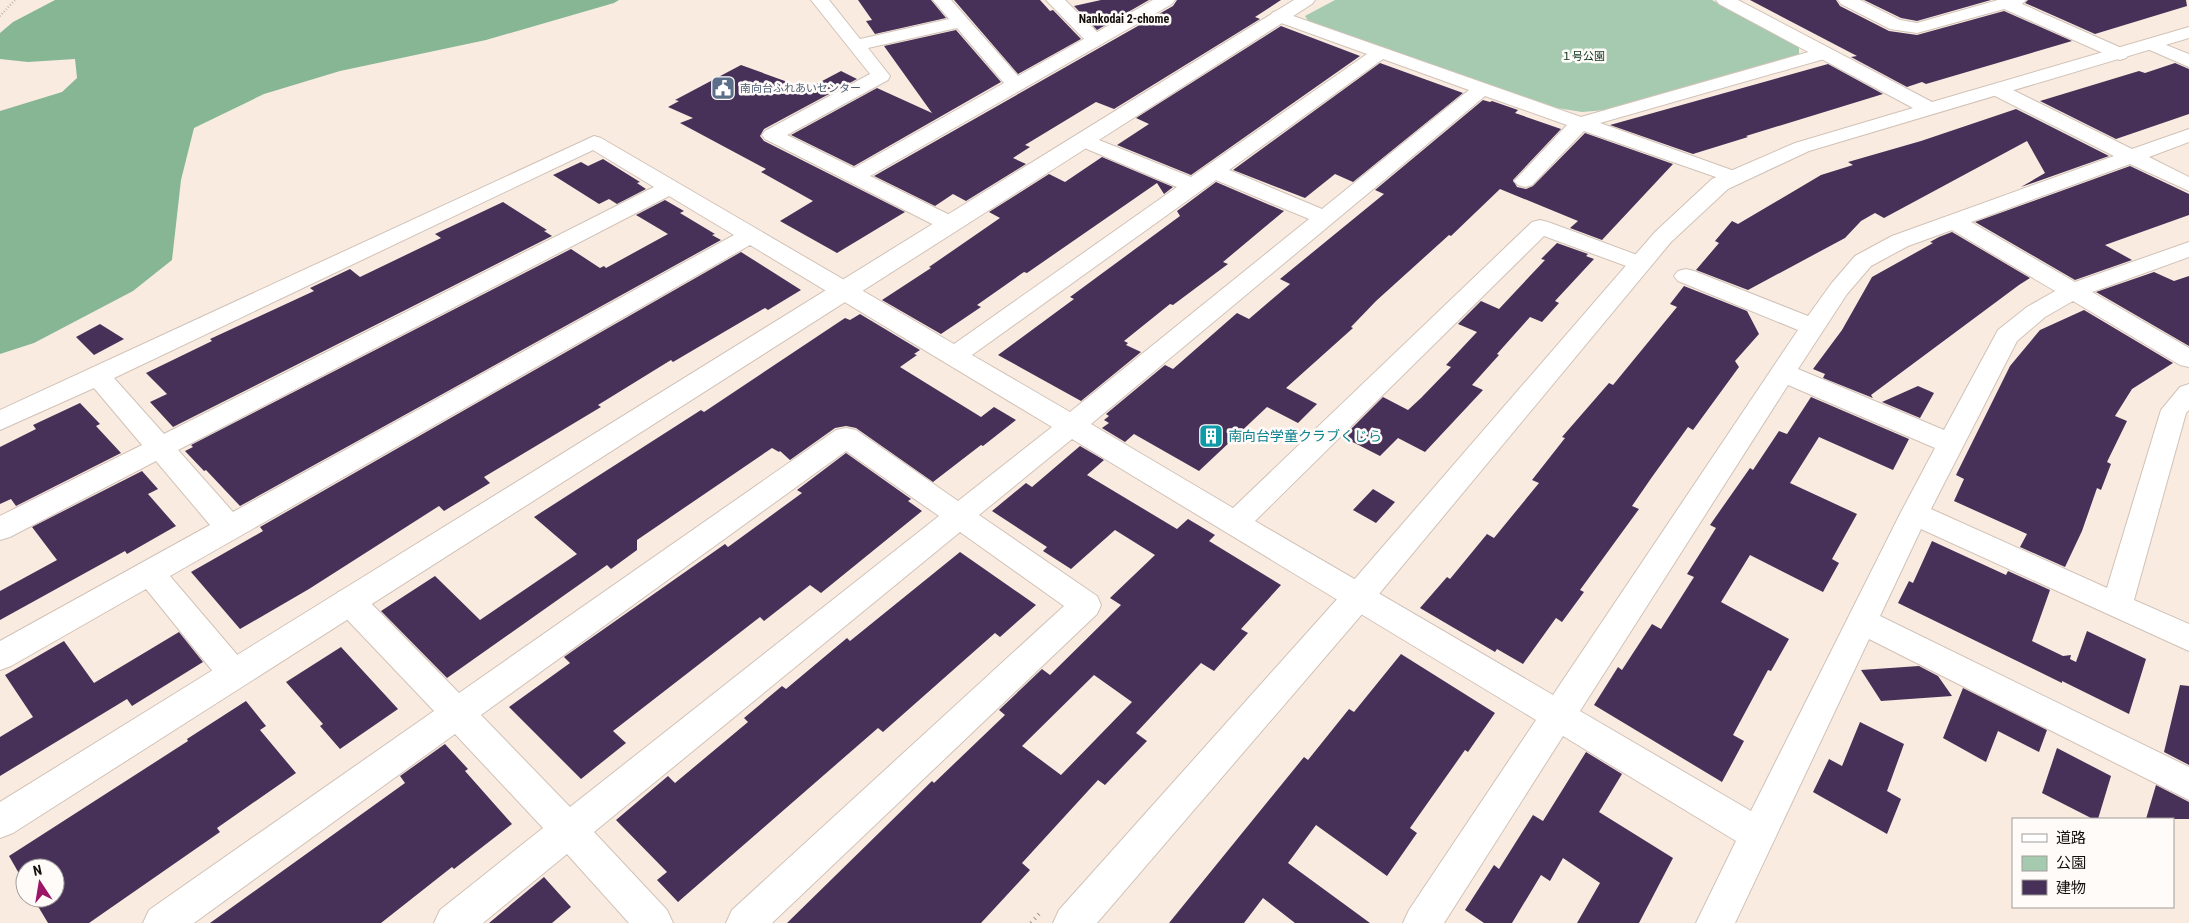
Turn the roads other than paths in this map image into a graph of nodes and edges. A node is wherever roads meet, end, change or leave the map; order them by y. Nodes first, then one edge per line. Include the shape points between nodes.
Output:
1 (820, 0) edge
2 (942, 0) edge
3 (1055, 0) edge
4 (1166, 0) edge
5 (1306, 0) edge
6 (1725, 0) edge
7 (1847, 0) edge
8 (2011, 2) edge
9 (1279, 16) junction
10 (962, 22) junction
11 (2189, 32) edge
12 (1095, 40) junction
13 (2151, 44) junction
14 (856, 45) junction
15 (1380, 52) junction
16 (1825, 53) junction
17 (2120, 54) junction
18 (2189, 61) edge
19 (1016, 85) junction
20 (1482, 89) junction
21 (1998, 90) junction
22 (1930, 110) junction
23 (1580, 123) junction
24 (2189, 135) edge
25 (1082, 140) junction
26 (2130, 155) junction
27 (1214, 171) junction
28 (854, 176) junction
29 (1733, 178) junction
30 (1525, 181) dead end
31 (2189, 185) edge
32 (1193, 186) junction
33 (670, 187) junction
34 (1326, 218) junction
35 (1953, 221) junction
36 (950, 224) junction
37 (750, 235) junction
38 (2189, 248) edge
39 (1640, 264) junction
40 (1686, 276) dead end
41 (843, 291) junction
42 (2073, 291) junction
43 (1813, 327) junction
44 (954, 356) junction
45 (2189, 359) edge
46 (1784, 373) junction
47 (98, 376) junction
48 (2189, 393) edge
49 (0, 421) edge
50 (1071, 426) junction
51 (1951, 444) junction
52 (160, 447) junction
53 (1914, 514) junction
54 (961, 516) junction
55 (1234, 524) junction
56 (230, 528) junction
57 (0, 529) edge
58 (150, 573) junction
59 (1358, 597) junction
60 (349, 601) junction
61 (2117, 606) junction
62 (1863, 622) junction
63 (2189, 638) edge
64 (0, 657) edge
65 (234, 674) junction
66 (457, 713) junction
67 (1558, 716) junction
68 (2189, 784) edge
69 (0, 822) edge
70 (568, 829) junction
71 (1759, 835) junction
72 (162, 923) edge
73 (453, 923) edge
74 (654, 923) edge
75 (745, 923) edge
76 (1072, 923) edge
77 (1422, 923) edge
78 (1715, 923) edge

1 - 14 street
2 - 10 street
3 - 12 street
4 - 12 street
5 - 9 street
6 - 16 street
7 - 8 street via 1896,25 1917,28
8 - 17 street
9 - 15 street
9 - 25 street
10 - 14 street
10 - 19 street
11 - 13 street
12 - 19 street
13 - 17 street
13 - 18 street
14 - 28 street via 880,76 772,135
15 - 20 street
15 - 27 street
16 - 22 street
16 - 23 street
17 - 21 street
19 - 28 street
20 - 23 street
20 - 34 street
21 - 22 street
21 - 26 street
22 - 29 street via 1802,147
23 - 29 street
23 - 30 street
24 - 26 street
25 - 32 street
25 - 36 street
26 - 31 street
26 - 35 street
27 - 32 street
27 - 34 street
28 - 36 street
29 - 39 street via 1703,198
32 - 44 street
33 - 37 street
33 - 47 street via 594,142
33 - 52 street
34 - 50 street
35 - 42 street
35 - 43 street via 1900,241 1863,261
36 - 41 street
37 - 41 street
37 - 56 street
38 - 42 street
39 - 55 street via 1540,227
39 - 59 street
40 - 43 street
41 - 44 street
41 - 60 street
42 - 45 street
42 - 51 street via 2036,312 2007,336
43 - 46 street
44 - 50 street
46 - 51 street
46 - 67 street
47 - 49 street
47 - 52 street
48 - 61 street via 2174,410
50 - 54 street
50 - 55 street
51 - 53 street
52 - 56 street
52 - 57 street
53 - 61 street
53 - 62 street
54 - 66 street via 846,438
54 - 70 street
54 - 75 street via 1086,605
55 - 59 street
56 - 58 street
58 - 64 street
58 - 65 street
59 - 67 street
59 - 76 street
60 - 65 street
60 - 66 street
61 - 63 street
62 - 68 street
62 - 71 street
65 - 69 street
66 - 70 street
66 - 72 street
67 - 71 street
67 - 77 street
70 - 73 street
70 - 74 street
71 - 78 street

